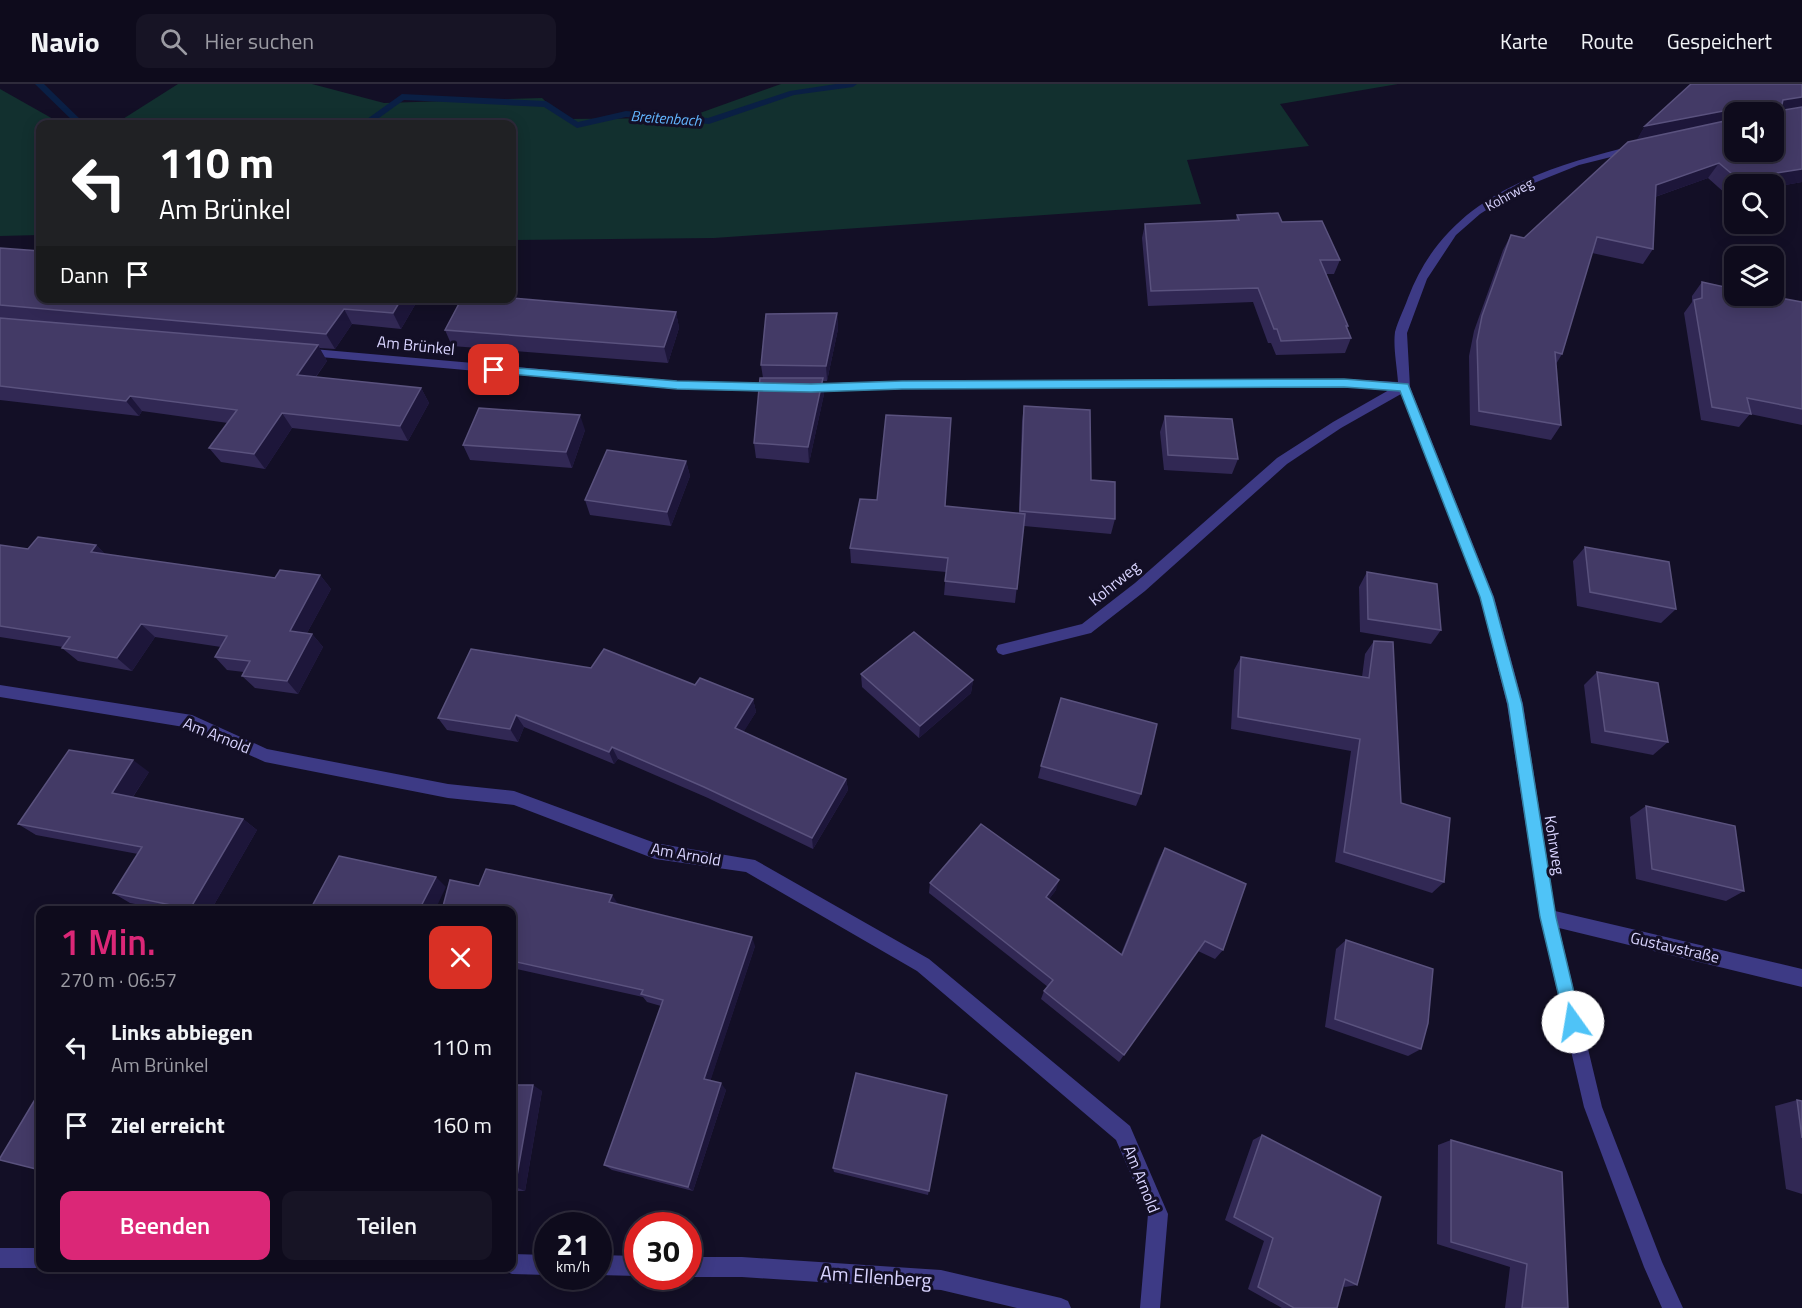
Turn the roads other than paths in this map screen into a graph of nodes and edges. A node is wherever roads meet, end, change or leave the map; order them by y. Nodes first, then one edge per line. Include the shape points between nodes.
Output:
1 (1654, 143) edge
2 (286, 350) edge
3 (1404, 387) junction
4 (1003, 649) dead end
5 (0, 691) edge
6 (1548, 917) junction
7 (1802, 978) edge
8 (0, 1258) edge
9 (36, 1258) edge
10 (516, 1264) edge
11 (534, 1265) edge
12 (702, 1267) edge
13 (1061, 1308) edge
14 (1150, 1308) edge
15 (1673, 1308) edge

1 - 3 street, Kohrweg via 1575,163 1515,187 1452,233 1421,279 1401,333
2 - 3 street, Am Brünkel via 677,385 811,388 1344,383
3 - 4 street, Kohrweg via 1282,461 1140,587 1086,628
3 - 6 street, Kohrweg via 1495,629 1515,704
5 - 14 street, Am Arnold via 192,722 265,755 448,791 514,798 655,851 749,865 923,965 1123,1133 1158,1214
6 - 7 street, Gustavstraße
6 - 15 street, Kohrweg via 1593,1107
8 - 9 street
10 - 11 street
12 - 13 street, Am Ellenberg via 940,1280

